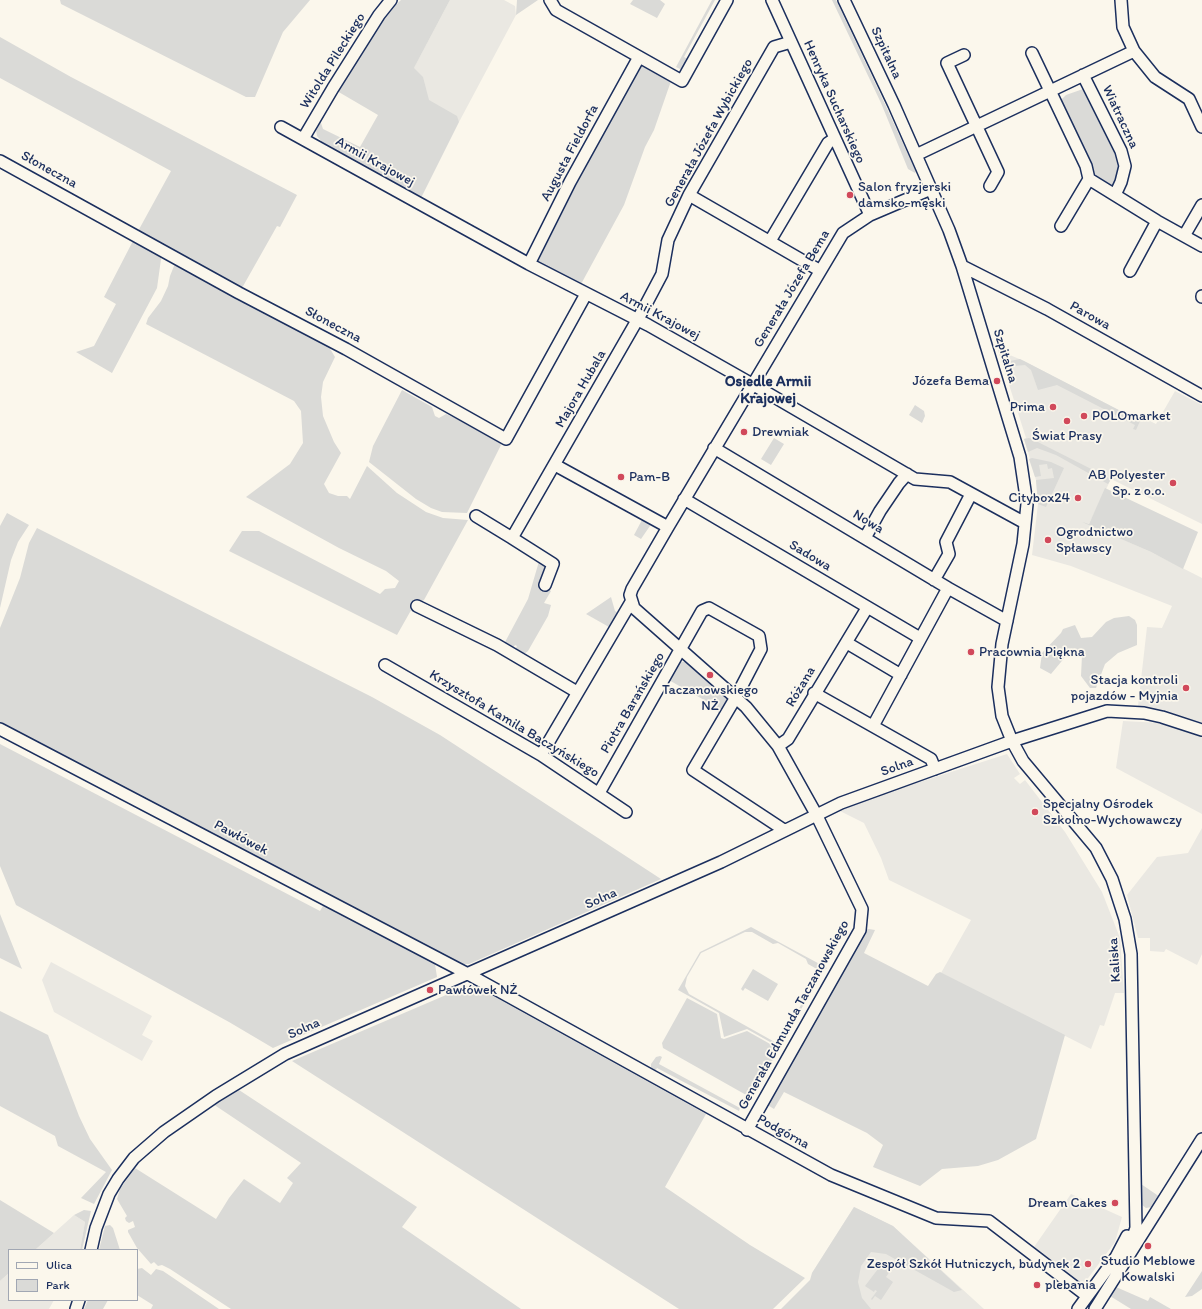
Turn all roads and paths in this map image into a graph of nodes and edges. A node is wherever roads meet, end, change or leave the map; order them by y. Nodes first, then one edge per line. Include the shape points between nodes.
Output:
1 (391, 0) edge
2 (550, 0) edge
3 (727, 0) edge
4 (772, 0) edge
5 (844, 0) edge
6 (1121, 0) edge
7 (791, 42) junction
8 (1134, 51) junction
9 (1032, 53) dead end
10 (964, 55) dead end
11 (639, 57) junction
12 (1083, 75) junction
13 (1050, 91) junction
14 (977, 125) junction
15 (281, 127) dead end
16 (1202, 127) edge
17 (303, 139) junction
18 (834, 139) junction
19 (916, 155) junction
20 (0, 161) edge
21 (1089, 179) junction
22 (990, 186) dead end
23 (931, 189) junction
24 (1115, 194) junction
25 (689, 195) junction
26 (1202, 205) edge
27 (870, 215) junction
28 (1157, 221) junction
29 (1061, 226) dead end
30 (1184, 236) junction
31 (770, 241) junction
32 (1202, 246) edge
33 (666, 251) joint
34 (529, 264) junction
35 (962, 266) junction
36 (819, 270) junction
37 (1130, 270) dead end
38 (586, 294) junction
39 (638, 320) junction
40 (752, 384) junction
41 (1202, 396) edge
42 (714, 448) junction
43 (555, 466) junction
44 (907, 474) junction
45 (971, 494) junction
46 (684, 499) junction
47 (476, 516) dead end
48 (1026, 524) junction
49 (668, 527) junction
50 (512, 538) junction
51 (865, 538) junction
52 (934, 580) junction
53 (545, 585) dead end
54 (948, 588) junction
55 (631, 602) junction
56 (417, 606) dead end
57 (867, 608) junction
58 (1007, 621) junction
59 (920, 638) junction
60 (847, 643) junction
61 (681, 649) junction
62 (385, 665) dead end
63 (901, 675) junction
64 (577, 692) junction
65 (814, 693) junction
66 (736, 697) junction
67 (873, 726) junction
68 (0, 729) edge
69 (1202, 730) edge
70 (1012, 741) junction
71 (778, 746) junction
72 (541, 754) junction
73 (935, 769) junction
74 (599, 793) junction
75 (626, 812) dead end
76 (816, 814) junction
77 (784, 830) junction
78 (468, 974) junction
79 (747, 1130) junction
80 (1202, 1139) edge
81 (1156, 1210) junction
82 (1135, 1213) junction
83 (91, 1249) edge
84 (1124, 1262) junction
85 (1087, 1296) junction
86 (1078, 1309) edge
87 (1094, 1309) edge

1 - 17 street, Witolda Pileckiego via 379,15
2 - 11 street via 556,10
3 - 11 street via 682,81
4 - 7 street, Henryka Sucharskiego
5 - 19 street, Szpitalna
6 - 8 street via 1123,27
7 - 18 street, Henryka Sucharskiego
7 - 25 street, Generała Józefa Wybickiego via 774,47
8 - 12 street
8 - 16 street via 1155,77 1189,99
9 - 13 street
10 - 14 street via 947,63
11 - 34 street, Augusta Fieldorfa via 570,182
12 - 13 street
12 - 24 street, Wiatraczna via 1121,151 1125,166
13 - 14 street
13 - 21 street via 1086,166
14 - 19 street
14 - 22 street via 998,172
15 - 17 street, Armii Krajowej
17 - 34 street, Armii Krajowej
18 - 27 street, Henryka Sucharskiego
18 - 31 street via 828,143
19 - 23 street, Szpitalna
20 - 38 street, Słoneczna via 506,439
21 - 24 street
21 - 29 street
23 - 27 street, Generała Józefa Bema
23 - 35 street, Szpitalna
24 - 28 street
25 - 31 street
25 - 33 street, Generała Józefa Wybickiego via 668,240
26 - 30 street
27 - 36 street, Generała Józefa Bema via 843,233
28 - 30 street
28 - 37 street
30 - 32 street
31 - 36 street
33 - 39 street, Majora Hubala via 662,274
34 - 38 street, Armii Krajowej
35 - 41 street, Parowa via 1060,316
35 - 48 street, Szpitalna via 1020,457 1026,488
36 - 40 street, Generała Józefa Bema
38 - 39 street, Armii Krajowej
39 - 40 street, Armii Krajowej
39 - 43 street, Majora Hubala
40 - 42 street
40 - 44 street, Armii Krajowej
42 - 46 street
42 - 51 street, Nowa
43 - 49 street
43 - 50 street, Majora Hubala
44 - 45 street, Armii Krajowej via 915,479 950,482
44 - 51 street
45 - 48 street, Armii Krajowej
45 - 52 street via 946,542 948,554
46 - 49 street
46 - 57 street, Sadowa
47 - 50 street
48 - 58 street, Szpitalna
49 - 55 street via 632,588
50 - 53 street via 553,564
51 - 52 street, Nowa
52 - 54 street, Nowa
54 - 58 street, Nowa
54 - 59 street
55 - 61 street, Generała Edmunda Taczanowskiego via 634,608
55 - 64 street
56 - 64 street via 496,645
57 - 59 street, Sadowa
57 - 60 street, Różana
58 - 70 street, Szpitalna via 998,687 1002,716
59 - 63 street
60 - 63 street
60 - 65 street, Różana
61 - 66 street, Generała Edmunda Taczanowskiego
61 - 66 street, Piotra Barańskiego via 702,611 709,608 759,636 761,649
61 - 74 street, Piotra Barańskiego
62 - 72 street, Krzysztofa Kamila Baczyńskiego
63 - 67 street
64 - 72 street
65 - 67 street
65 - 71 street, Różana via 788,739
66 - 71 street, Generała Edmunda Taczanowskiego
66 - 77 street via 693,770
67 - 73 street via 931,759
68 - 78 street, Pawłówek
69 - 70 street, Solna via 1162,716 1107,711
70 - 73 street, Solna
70 - 82 street, Kaliska via 1031,772 1092,842 1112,879 1123,910 1131,954
71 - 76 street, Generała Edmunda Taczanowskiego
72 - 74 street, Krzysztofa Kamila Baczyńskiego
73 - 76 street, Solna
74 - 75 street, Krzysztofa Kamila Baczyńskiego
76 - 77 street, Solna
76 - 79 street, Generała Edmunda Taczanowskiego via 862,909 863,920 860,930
77 - 78 street, Solna via 721,862
78 - 79 street, Podgórna
78 - 83 street, Solna via 279,1057 164,1132 134,1158 118,1179 102,1209
79 - 85 street, Podgórna via 831,1175 936,1218 989,1221
80 - 81 street
81 - 82 street
81 - 84 street
82 - 84 street, Kaliska via 1136,1228
82 - 85 street via 1121,1249
84 - 87 street
85 - 86 street

